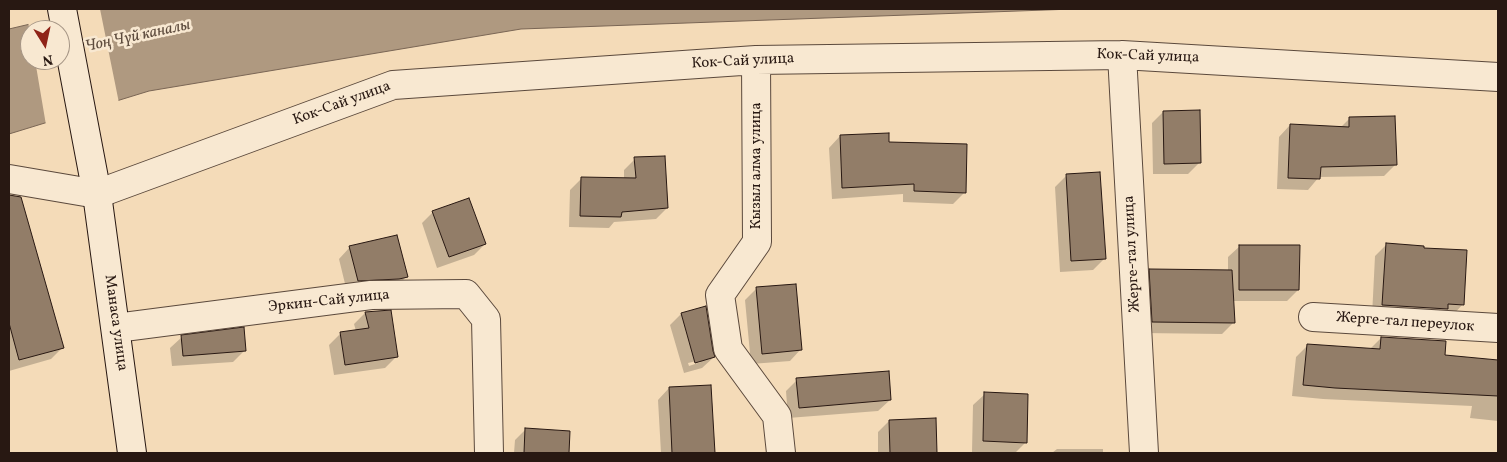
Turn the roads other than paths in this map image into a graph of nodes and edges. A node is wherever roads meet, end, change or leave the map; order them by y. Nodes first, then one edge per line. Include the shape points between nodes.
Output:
1 (62, 9) edge
2 (1122, 55) junction
3 (756, 60) junction
4 (1498, 78) edge
5 (9, 179) edge
6 (97, 194) junction
7 (1313, 317) dead end
8 (116, 328) junction
9 (1498, 328) edge
10 (132, 453) edge
11 (489, 453) edge
12 (781, 453) edge
13 (1144, 453) edge

1 - 6 street, Манаса улица
2 - 3 street, Кок-Сай улица
2 - 4 street, Кок-Сай улица
2 - 13 street, Жерге-тал улица
3 - 6 street, Кок-Сай улица via 393,84
3 - 12 street, Кызыл алма улица via 757,242 720,295 728,349 777,416
5 - 6 street
6 - 8 street, Манаса улица
7 - 9 street, Жерге-тал переулок
8 - 10 street, Манаса улица
8 - 11 street, Эркин-Сай улица via 371,295 466,294 486,319

